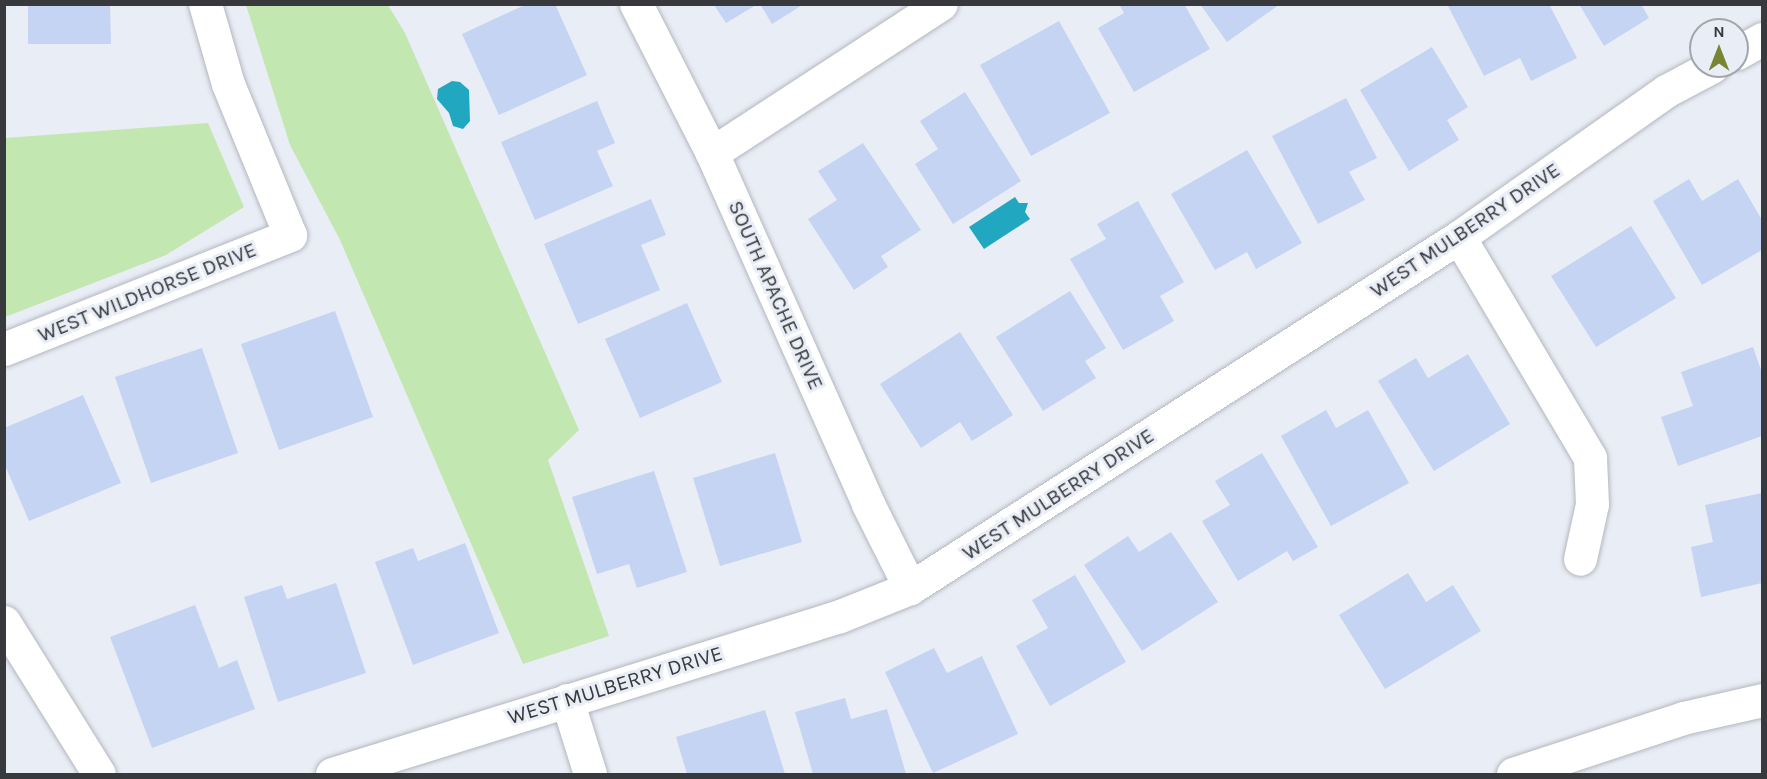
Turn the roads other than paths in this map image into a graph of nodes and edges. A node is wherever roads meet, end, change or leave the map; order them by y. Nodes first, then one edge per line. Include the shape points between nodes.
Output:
1 (205, 4) edge
2 (636, 4) edge
3 (941, 4) edge
4 (1690, 78) edge
5 (712, 153) junction
6 (1459, 237) junction
7 (4, 349) edge
8 (1580, 559) dead end
9 (910, 588) junction
10 (4, 622) edge
11 (567, 700) junction
12 (1762, 700) edge
13 (99, 774) edge
14 (332, 774) edge
15 (590, 774) edge
16 (1513, 774) edge

1 - 7 street, WEST WILDHORSE DRIVE via 228,84 291,236
2 - 5 street, SOUTH APACHE DRIVE
3 - 5 street
4 - 6 street, WEST MULBERRY DRIVE via 1666,91
5 - 9 street, SOUTH APACHE DRIVE via 868,504
6 - 8 street via 1590,458 1592,504
6 - 9 street, WEST MULBERRY DRIVE
9 - 11 street, WEST MULBERRY DRIVE via 840,616
10 - 13 street
11 - 14 street, WEST MULBERRY DRIVE
11 - 15 street
12 - 16 street via 1683,718

